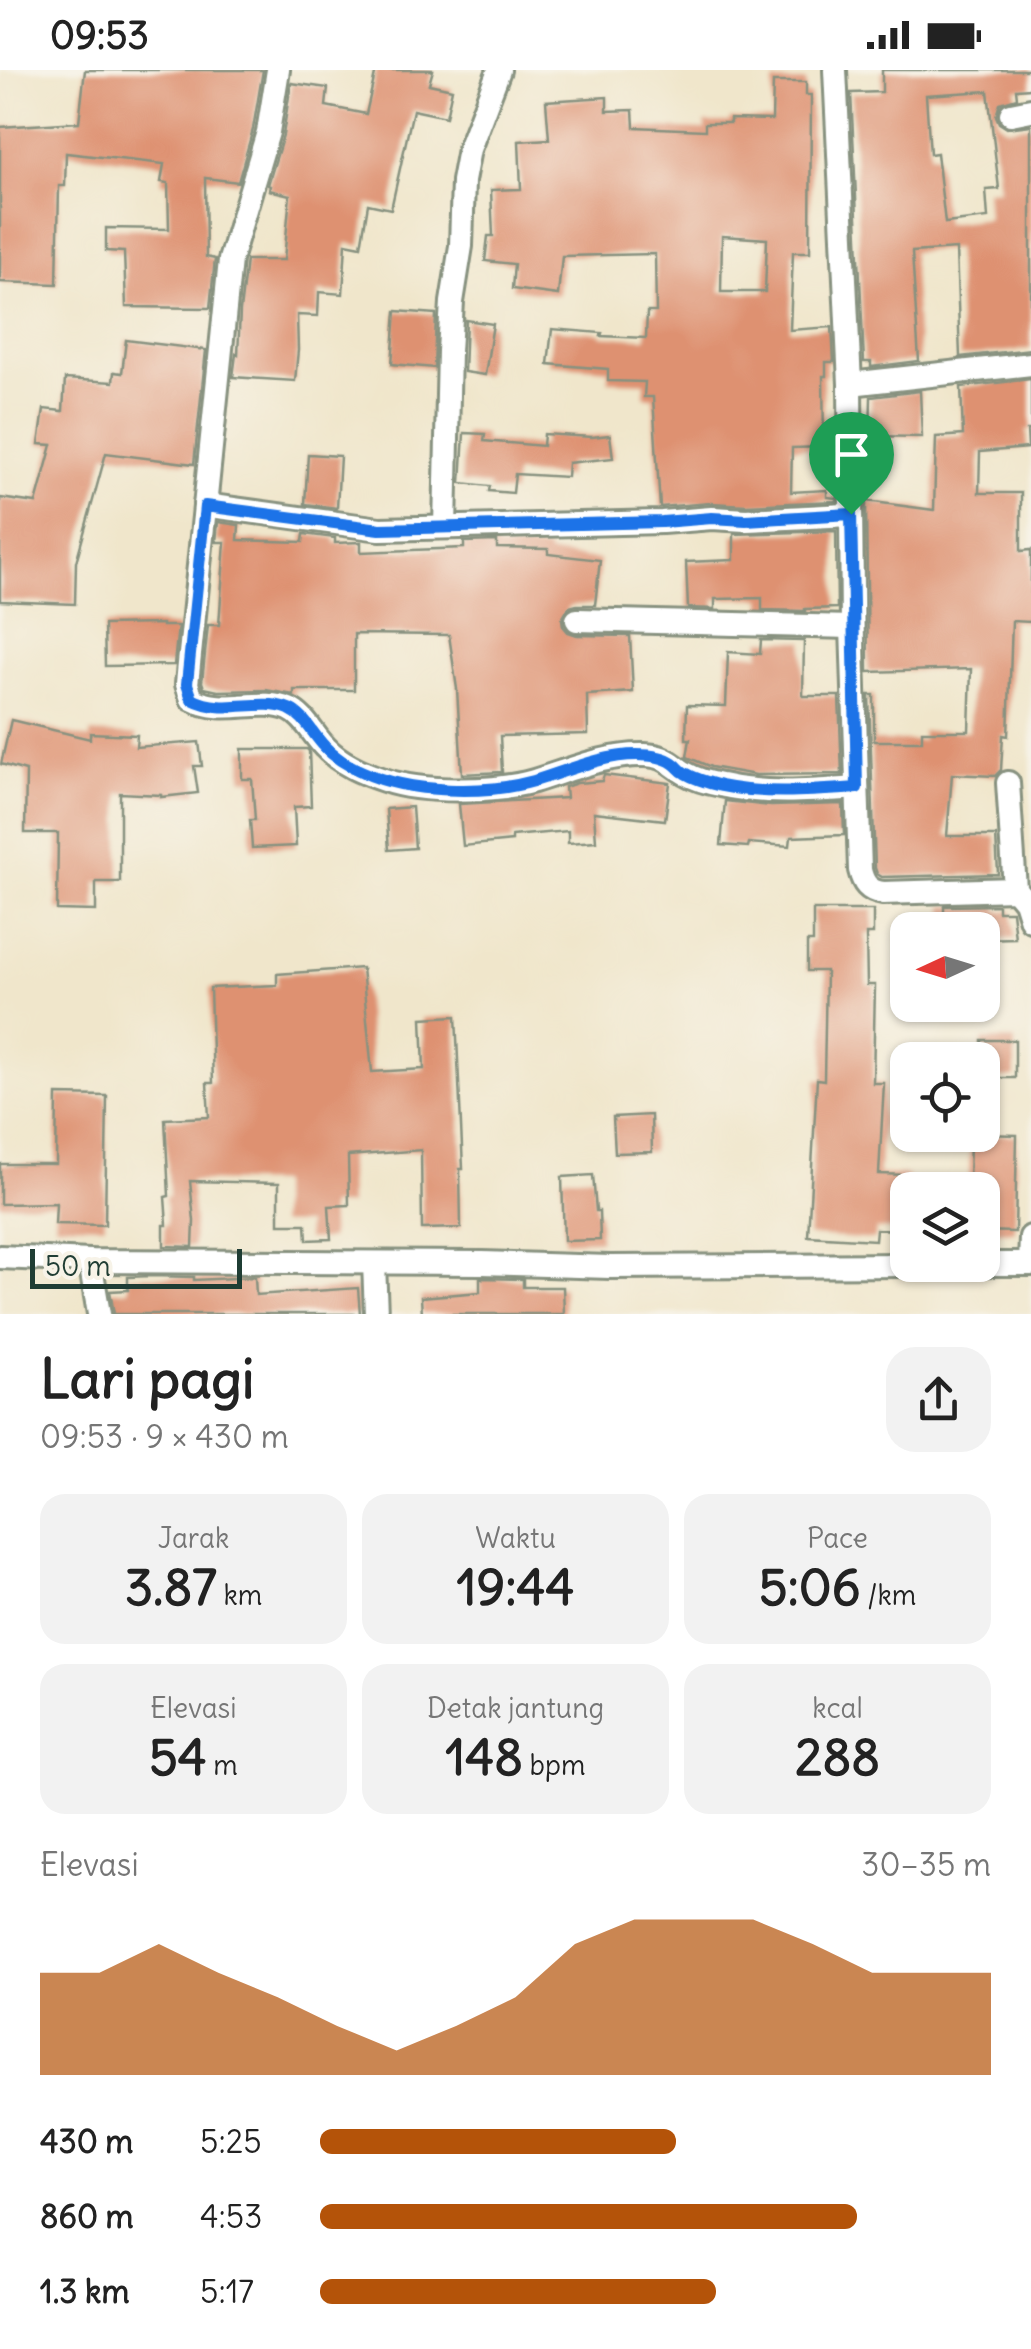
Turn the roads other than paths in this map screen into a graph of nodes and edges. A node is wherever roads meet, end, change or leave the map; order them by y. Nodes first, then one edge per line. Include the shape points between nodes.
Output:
1 (278, 70) edge
2 (499, 70) edge
3 (836, 70) edge
4 (1031, 364) edge
5 (850, 384) junction
6 (205, 506) junction
7 (851, 514) junction
8 (446, 527) junction
9 (577, 620) dead end
10 (852, 627) junction
11 (1008, 783) dead end
12 (857, 788) junction
13 (1015, 889) junction
14 (1031, 920) edge
15 (1031, 1237) edge
16 (0, 1257) edge
17 (90, 1261) junction
18 (374, 1264) junction
19 (1000, 1264) edge
20 (1031, 1264) edge
21 (890, 1265) edge
22 (99, 1314) edge
23 (376, 1314) edge

1 - 6 street via 268,132 230,260
2 - 8 street via 464,181 449,351
3 - 5 street
4 - 5 street
5 - 7 street
6 - 8 street via 380,529
6 - 12 street via 187,684 192,699 205,706 290,709 344,763 417,786 494,788 636,755 656,756 684,773 736,788
7 - 8 street
7 - 10 street
9 - 10 street
10 - 12 street
11 - 13 street
12 - 13 street via 860,870 874,892
13 - 14 street
15 - 20 street
16 - 17 street
17 - 18 street
17 - 22 street
18 - 21 street
18 - 23 street
19 - 20 street

